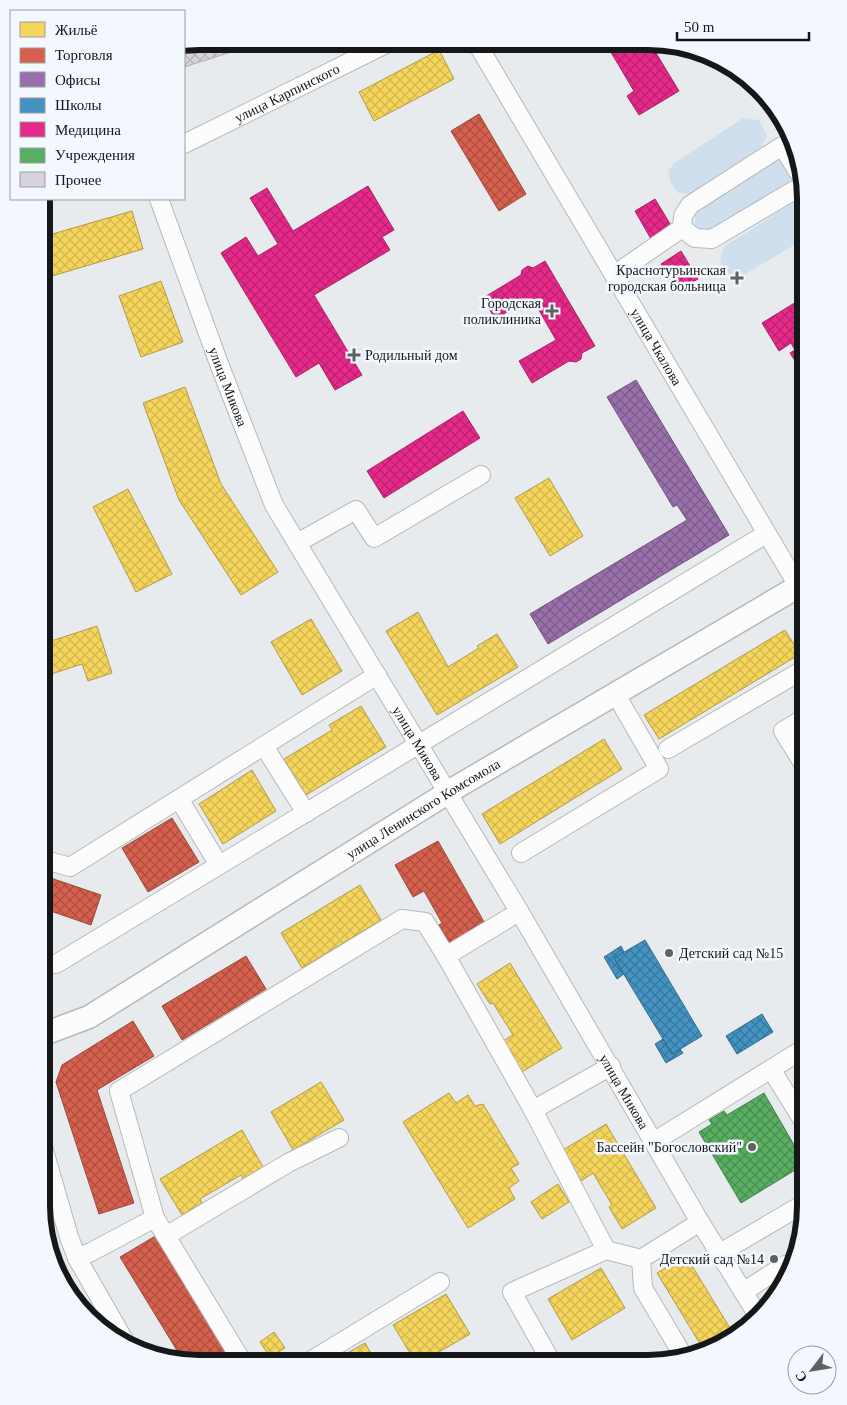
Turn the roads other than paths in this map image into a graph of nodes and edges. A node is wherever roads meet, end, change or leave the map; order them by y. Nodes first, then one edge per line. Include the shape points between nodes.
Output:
1 (374, 50) edge
2 (481, 50) edge
3 (185, 144) edge
4 (792, 163) edge
5 (797, 189) edge
6 (159, 200) edge
7 (682, 228) junction
8 (614, 275) junction
9 (481, 475) dead end
10 (766, 534) junction
11 (297, 543) junction
12 (797, 580) edge
13 (797, 592) edge
14 (797, 673) edge
15 (378, 675) junction
16 (614, 693) junction
17 (797, 723) edge
18 (419, 744) junction
19 (264, 746) junction
20 (668, 749) dead end
21 (797, 754) edge
22 (448, 793) junction
23 (179, 799) junction
24 (306, 812) junction
25 (521, 853) dead end
26 (50, 861) edge
27 (219, 865) junction
28 (519, 911) junction
29 (446, 956) junction
30 (56, 964) dead end
31 (50, 1032) edge
32 (797, 1053) edge
33 (611, 1066) junction
34 (771, 1068) junction
35 (532, 1110) junction
36 (797, 1111) edge
37 (339, 1138) dead end
38 (655, 1141) junction
39 (50, 1171) edge
40 (797, 1208) edge
41 (155, 1218) junction
42 (700, 1222) junction
43 (166, 1236) junction
44 (606, 1250) junction
45 (720, 1253) junction
46 (77, 1258) junction
47 (641, 1259) junction
48 (785, 1265) edge
49 (440, 1282) dead end
50 (743, 1292) junction
51 (754, 1310) edge
52 (119, 1331) edge
53 (681, 1351) edge
54 (237, 1355) edge
55 (320, 1355) edge
56 (547, 1355) edge

1 - 3 street, улица Карпинского
2 - 8 street, улица Чкалова
4 - 7 street via 782,146 690,205 683,216
5 - 7 street via 712,240 696,238
6 - 11 street, улица Микова via 274,505
7 - 8 street
8 - 10 street, улица Чкалова
9 - 11 street via 374,538 356,510
10 - 12 street, улица Чкалова
10 - 18 street
11 - 15 street, улица Микова
13 - 16 main road, улица Ленинского Комсомола
14 - 20 street
15 - 18 street, улица Микова
15 - 19 street
16 - 22 main road, улица Ленинского Комсомола
16 - 25 street via 660,769
17 - 21 street via 783,731
18 - 22 street, улица Микова
18 - 24 street
19 - 23 street
19 - 24 street
22 - 28 street, улица Микова
22 - 31 main road, улица Ленинского Комсомола via 89,1017
23 - 26 street via 70,867
23 - 27 street
24 - 27 street
27 - 30 street
28 - 29 street
28 - 33 street, улица Микова
29 - 35 street
29 - 41 street via 425,922 402,919 119,1091
32 - 34 street
33 - 35 street
33 - 38 street, улица Микова
34 - 36 street
34 - 38 street
35 - 44 street
37 - 43 street via 288,1163
38 - 42 street, улица Микова
39 - 46 street
40 - 45 street
41 - 43 street
41 - 46 street
42 - 45 street, улица Микова
42 - 47 street
43 - 54 street
44 - 47 street
44 - 56 street via 512,1292
45 - 50 street, улица Микова
46 - 52 street
47 - 53 street via 643,1288
48 - 50 street
49 - 55 street
50 - 51 street, улица Микова

